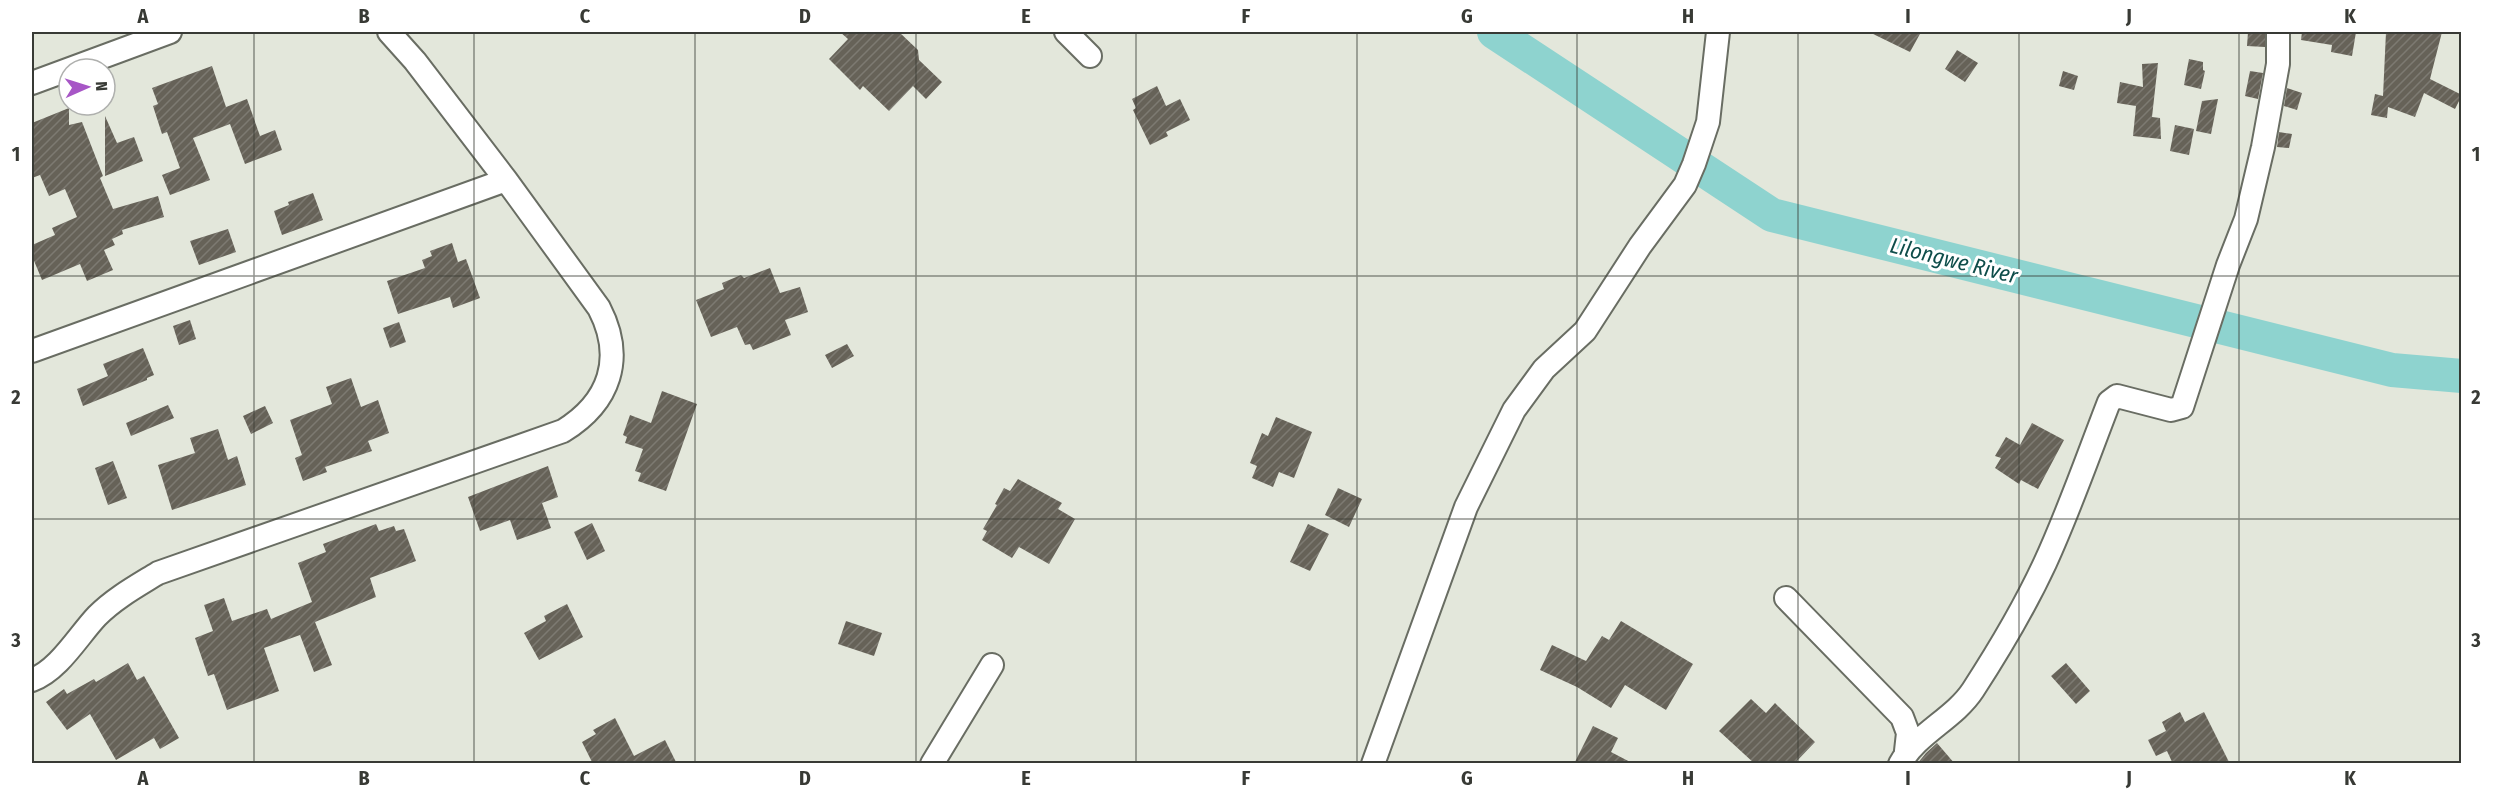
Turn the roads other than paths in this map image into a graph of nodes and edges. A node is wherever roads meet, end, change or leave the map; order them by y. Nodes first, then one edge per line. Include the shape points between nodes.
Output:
1 (170, 32) edge
2 (389, 32) edge
3 (1066, 32) edge
4 (1718, 32) edge
5 (2278, 32) edge
6 (1090, 56) dead end
7 (32, 83) edge
8 (506, 180) junction
9 (32, 351) edge
10 (1786, 598) dead end
11 (992, 665) dead end
12 (32, 680) edge
13 (1903, 757) edge
14 (932, 764) edge
15 (1373, 764) edge

1 - 7 street
2 - 8 street
3 - 6 street
4 - 15 street via 1707,122 1685,185 1634,254 1585,331 1544,369 1514,410 1466,507
5 - 13 street via 2278,64 2246,219 2182,407 2171,410 2117,396 2109,402 2045,563 2013,622 1971,692
8 - 9 street
8 - 12 street via 608,325 612,341 607,382 582,420 563,431 158,573 99,614 59,659
10 - 13 street via 1902,717 1908,733
11 - 14 street

